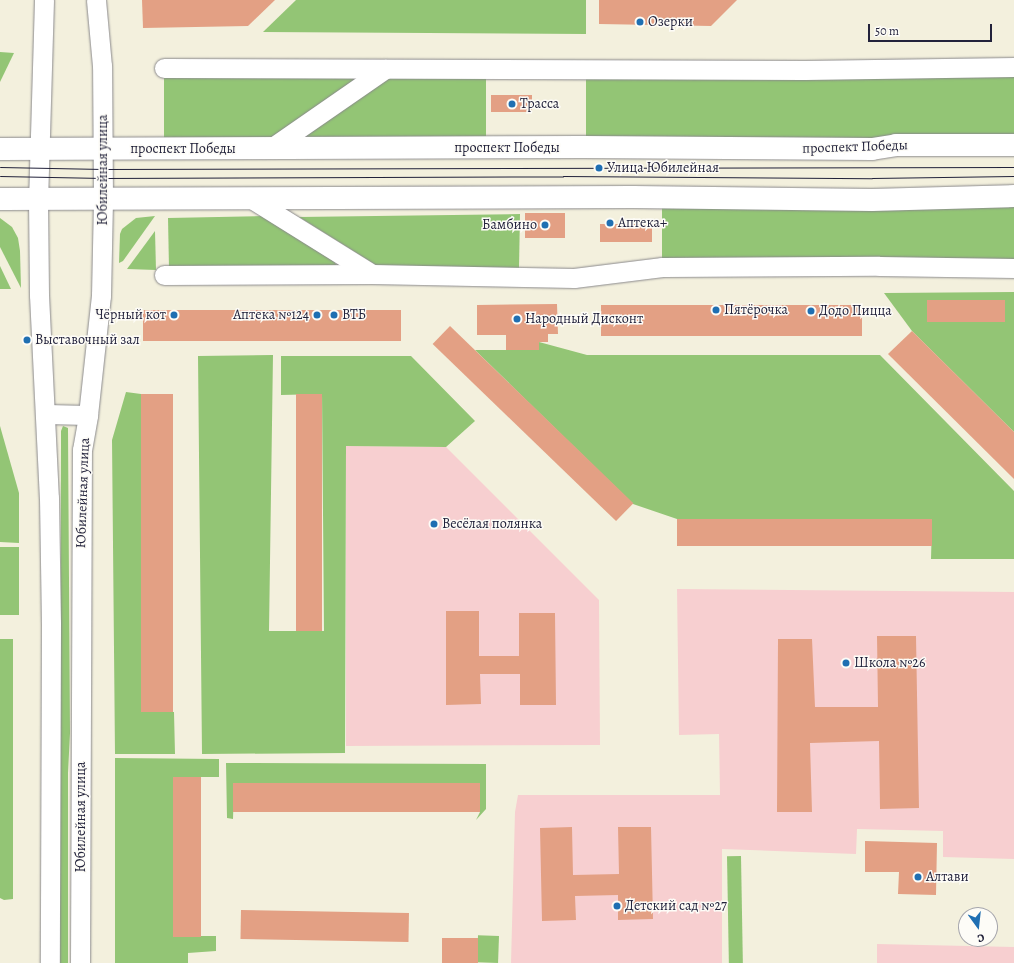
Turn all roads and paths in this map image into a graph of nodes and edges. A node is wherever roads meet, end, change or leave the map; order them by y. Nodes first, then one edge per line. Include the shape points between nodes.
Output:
1 (44, 0) edge
2 (96, 0) edge
3 (1014, 67) edge
4 (164, 68) dead end
5 (385, 69) junction
6 (1014, 145) edge
7 (271, 148) junction
8 (0, 149) edge
9 (38, 149) junction
10 (103, 149) junction
11 (1014, 196) edge
12 (104, 198) junction
13 (250, 198) junction
14 (0, 199) edge
15 (38, 199) junction
16 (1014, 268) edge
17 (372, 274) junction
18 (164, 275) dead end
19 (46, 414) junction
20 (88, 415) junction
21 (50, 963) edge
22 (80, 963) edge

1 - 9 street
2 - 10 street, Юбилейная улица via 102,66
3 - 5 street via 805,70
4 - 5 street
5 - 7 street
6 - 7 main road, проспект Победы via 896,145 872,149
7 - 10 main road, проспект Победы
8 - 9 main road, проспект Победы
9 - 10 main road, проспект Победы
9 - 15 street
10 - 12 street, Юбилейная улица
11 - 13 main road via 872,200 633,197
12 - 13 main road
12 - 15 main road
12 - 20 street, Юбилейная улица via 101,296
13 - 17 street
14 - 15 main road
15 - 19 street via 39,295
16 - 17 street via 662,267 574,278
17 - 18 street
19 - 20 street
19 - 21 street via 50,623
20 - 22 street, Юбилейная улица via 82,450 81,497

